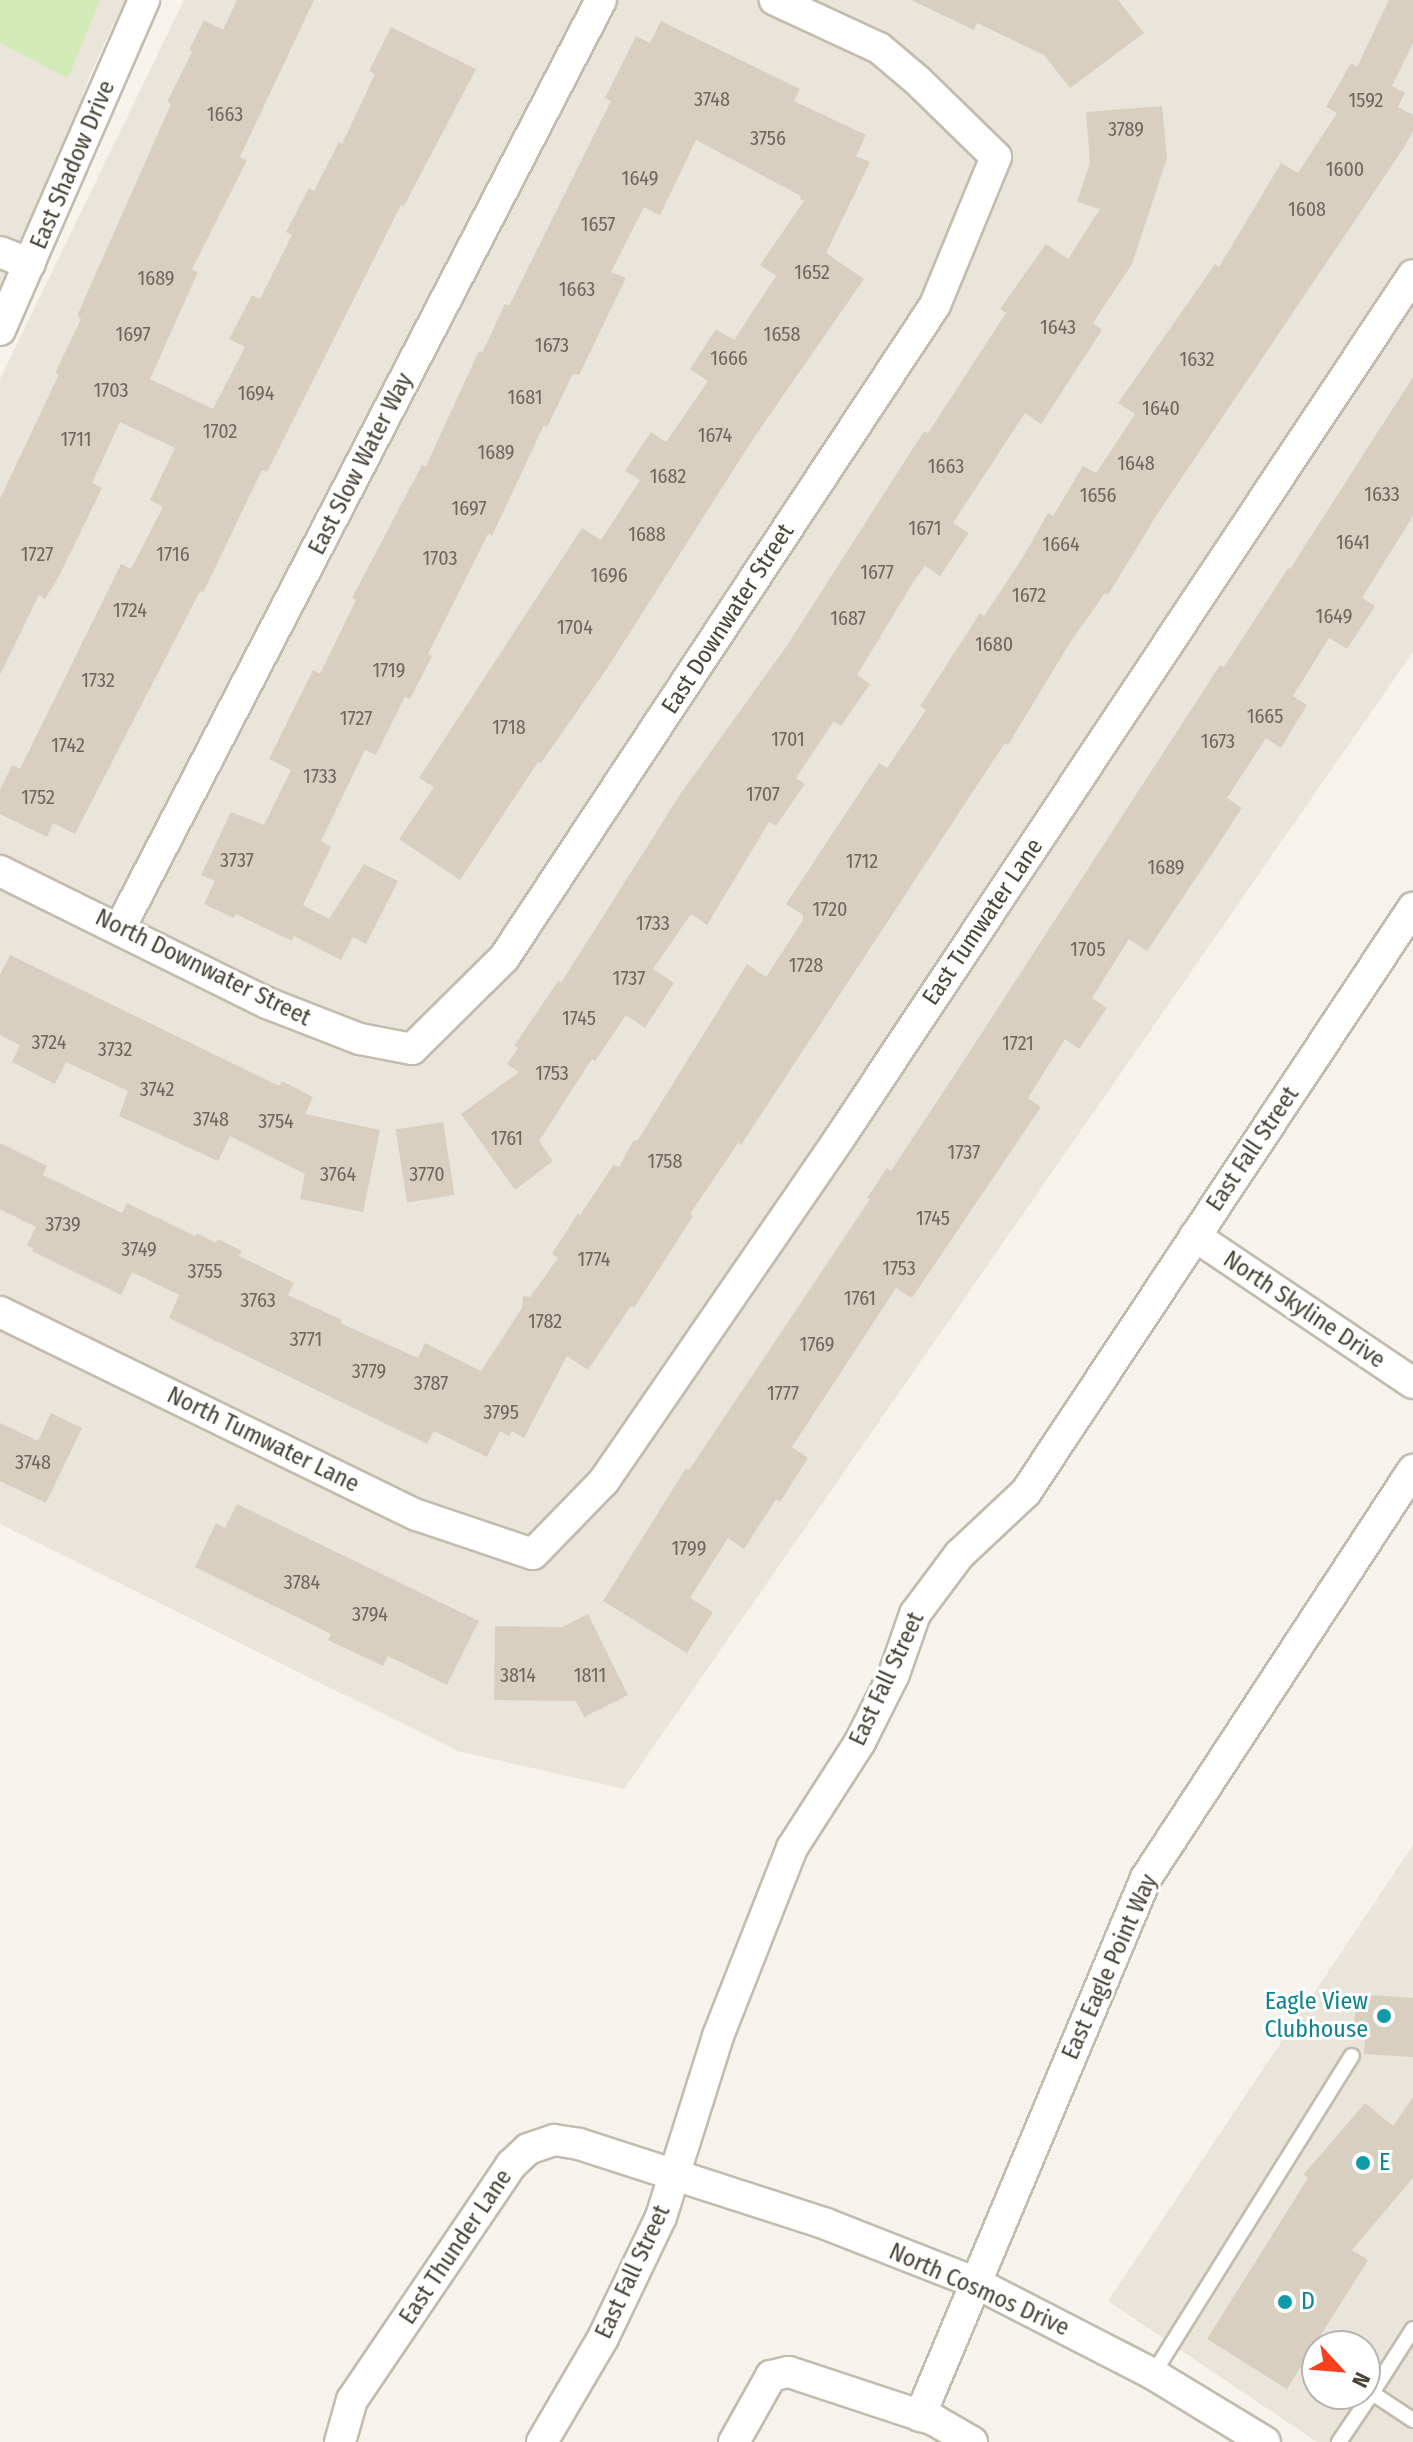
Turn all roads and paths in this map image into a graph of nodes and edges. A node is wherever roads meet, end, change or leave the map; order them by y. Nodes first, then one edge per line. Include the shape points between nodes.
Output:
1 (144, 0) edge
2 (601, 0) edge
3 (775, 0) edge
4 (0, 252) edge
5 (30, 264) junction
6 (1413, 275) edge
7 (0, 330) edge
8 (0, 871) edge
9 (1413, 908) edge
10 (120, 928) junction
11 (1404, 939) edge
12 (412, 1049) joint
13 (1195, 1236) junction
14 (0, 1312) edge
15 (1413, 1383) edge
16 (1413, 1470) edge
17 (533, 1554) joint
18 (1352, 2056) dead end
19 (675, 2178) junction
20 (974, 2282) junction
21 (1413, 2329) edge
22 (1153, 2374) junction
23 (1381, 2379) edge
24 (1381, 2399) edge
25 (1361, 2410) edge
26 (920, 2416) junction
27 (1413, 2420) edge
28 (340, 2442) edge
29 (542, 2442) edge
30 (734, 2442) edge
31 (972, 2442) edge
32 (1265, 2442) edge
33 (1339, 2442) edge

1 - 5 street, East Shadow Drive
2 - 10 street, East Slow Water Way
3 - 12 street, East Downwater Street via 879,48 996,157 935,305 504,958
4 - 5 street
5 - 7 street, East Shadow Drive
6 - 17 street, East Tumwater Lane via 632,1441 604,1481
8 - 10 street, North Downwater Street
9 - 11 street, East Fall Street
10 - 12 street, North Downwater Street via 267,1003 360,1039
11 - 13 street, East Fall Street
13 - 15 street, North Skyline Drive
13 - 19 street, East Fall Street via 1026,1492 959,1555 915,1614 894,1674 860,1742 792,1848 718,2036
14 - 17 street, North Tumwater Lane via 417,1515
16 - 20 street, East Eagle Point Way via 1146,1878
18 - 22 lane
19 - 20 street, North Cosmos Drive via 826,2224
19 - 28 street, East Thunder Lane via 579,2144 554,2140 528,2149 511,2165 352,2400
19 - 29 street, East Fall Street via 603,2338
20 - 22 street, North Cosmos Drive
20 - 26 street, East Eagle Point Way
21 - 23 lane
22 - 32 street, North Cosmos Drive
24 - 27 lane
25 - 33 lane
26 - 30 street via 789,2372 771,2376
26 - 31 street

